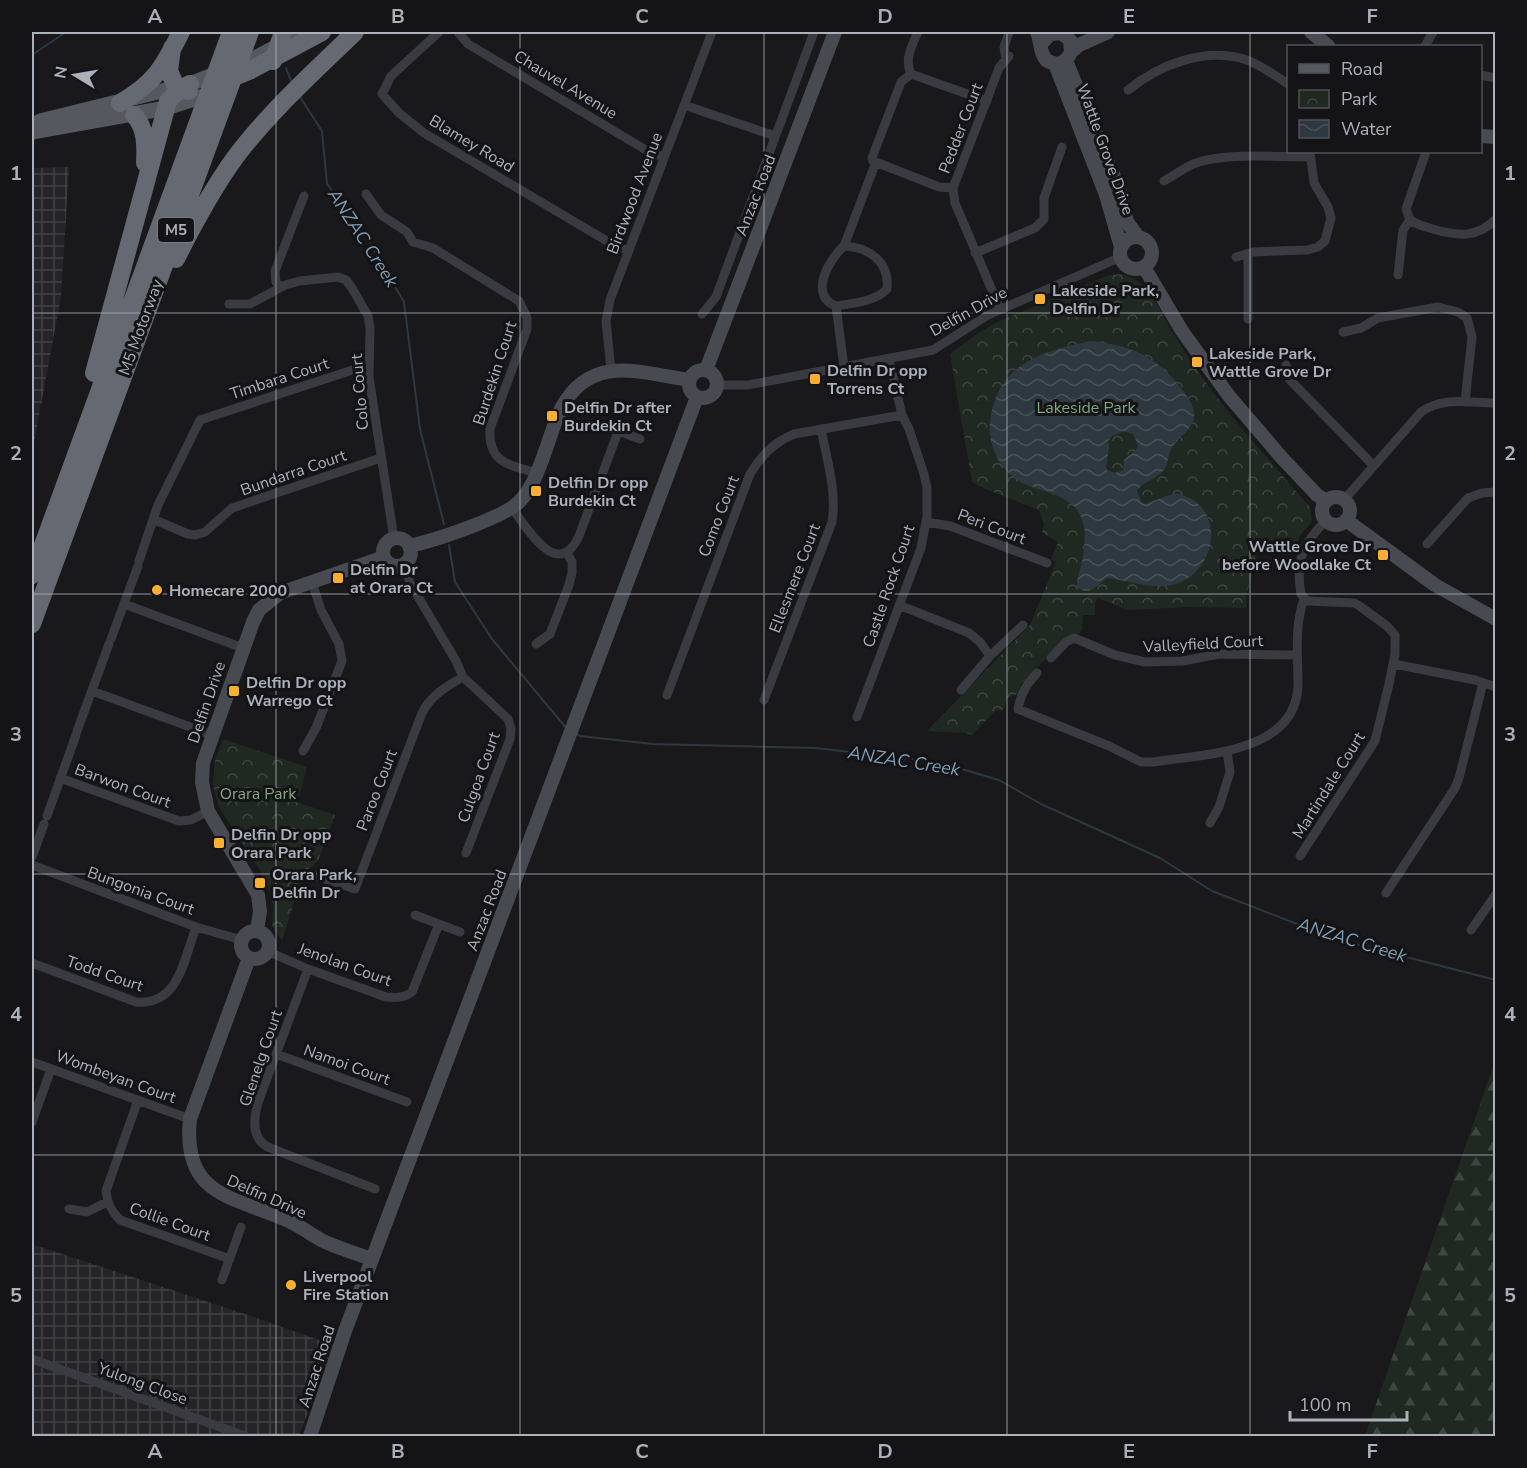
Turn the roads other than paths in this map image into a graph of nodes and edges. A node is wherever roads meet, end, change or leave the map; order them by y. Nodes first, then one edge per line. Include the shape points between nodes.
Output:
1 (181, 32) edge
2 (231, 32) edge
3 (250, 32) edge
4 (304, 32) edge
5 (322, 32) edge
6 (331, 32) edge
7 (355, 32) edge
8 (439, 32) edge
9 (458, 32) edge
10 (712, 32) edge
11 (814, 32) edge
12 (835, 32) edge
13 (918, 32) edge
14 (1009, 32) edge
15 (1086, 32) edge
16 (1108, 32) edge
17 (1317, 32) edge
18 (1060, 33) edge
19 (1039, 37) edge
20 (1327, 45) edge
21 (1335, 45) edge
22 (172, 48) junction
23 (265, 59) edge
24 (1064, 59) junction
25 (911, 74) junction
26 (1287, 83) edge
27 (189, 89) junction
28 (1128, 90) dead end
29 (987, 101) junction
30 (684, 105) junction
31 (166, 108) junction
32 (127, 109) junction
33 (32, 124) edge
34 (32, 132) edge
35 (775, 136) junction
36 (1062, 147) dead end
37 (1426, 153) edge
38 (1310, 154) edge
39 (664, 158) junction
40 (876, 162) junction
41 (1164, 181) dead end
42 (953, 188) junction
43 (366, 194) dead end
44 (142, 195) junction
45 (304, 196) dead end
46 (1496, 219) edge
47 (1410, 220) junction
48 (1138, 237) junction
49 (844, 246) junction
50 (628, 251) junction
51 (1121, 252) junction
52 (975, 253) junction
53 (1248, 254) junction
54 (1236, 257) dead end
55 (1144, 267) junction
56 (1398, 275) dead end
57 (279, 288) junction
58 (229, 304) dead end
59 (836, 306) junction
60 (1000, 309) junction
61 (702, 314) dead end
62 (1248, 319) dead end
63 (1343, 332) dead end
64 (889, 359) junction
65 (368, 365) junction
66 (1286, 365) dead end
67 (844, 367) junction
68 (611, 370) junction
69 (706, 370) junction
70 (689, 380) junction
71 (716, 386) junction
72 (697, 397) junction
73 (1465, 402) junction
74 (1496, 403) edge
75 (902, 415) junction
76 (605, 426) dead end
77 (103, 429) junction
78 (821, 429) junction
79 (618, 432) junction
80 (640, 439) dead end
81 (381, 458) junction
82 (1373, 465) junction
83 (537, 473) junction
84 (1496, 492) edge
85 (1344, 500) junction
86 (1326, 501) junction
87 (512, 508) junction
88 (155, 520) junction
89 (1326, 520) junction
90 (1346, 520) junction
91 (926, 522) junction
92 (394, 539) junction
93 (1426, 544) dead end
94 (409, 546) junction
95 (32, 550) edge
96 (567, 553) junction
97 (384, 557) junction
98 (1047, 563) dead end
99 (404, 564) junction
100 (32, 575) edge
101 (312, 582) junction
102 (1304, 599) junction
103 (124, 604) junction
104 (899, 605) junction
105 (1496, 619) edge
106 (32, 624) edge
107 (1023, 625) dead end
108 (536, 644) dead end
109 (243, 648) junction
110 (1297, 655) junction
111 (990, 656) junction
112 (1051, 658) dead end
113 (1394, 664) junction
114 (1037, 673) dead end
115 (463, 677) junction
116 (1484, 683) junction
117 (1496, 687) edge
118 (961, 690) dead end
119 (92, 691) junction
120 (667, 695) dead end
121 (764, 700) dead end
122 (856, 717) dead end
123 (212, 735) junction
124 (303, 751) dead end
125 (1227, 751) junction
126 (60, 778) junction
127 (208, 811) junction
128 (1210, 823) dead end
129 (466, 854) dead end
130 (1300, 856) dead end
131 (32, 857) edge
132 (32, 865) edge
133 (312, 875) dead end
134 (1386, 893) dead end
135 (1496, 894) edge
136 (415, 915) dead end
137 (438, 924) junction
138 (196, 927) junction
139 (1471, 930) dead end
140 (257, 931) junction
141 (460, 932) dead end
142 (242, 940) junction
143 (267, 951) junction
144 (249, 958) junction
145 (32, 963) edge
146 (308, 969) junction
147 (276, 1054) junction
148 (32, 1062) edge
149 (51, 1069) junction
150 (138, 1100) junction
151 (407, 1102) dead end
152 (190, 1119) junction
153 (32, 1122) edge
154 (375, 1189) dead end
155 (107, 1202) junction
156 (69, 1209) dead end
157 (241, 1227) dead end
158 (230, 1259) junction
159 (372, 1259) junction
160 (222, 1280) dead end
161 (32, 1359) edge
162 (245, 1437) edge
163 (310, 1437) edge

1 - 22 highway
2 - 100 highway, M5 Motorway / M5
3 - 77 highway, M5 Motorway / M5
4 - 23 main road
5 - 23 highway
6 - 23 main road via 308,48
7 - 77 highway via 274,111 217,185 169,274
8 - 50 street, Blamey Road via 386,82 382,94 391,106 424,133
9 - 39 street, Chauvel Avenue via 468,44
10 - 30 street, Birdwood Avenue
11 - 35 street
12 - 69 street, Anzac Road
13 - 25 street via 910,52
14 - 29 street, Pedder Court via 1004,47 1007,58 999,68
15 - 18 street
16 - 24 street via 1079,45
17 - 20 street
17 - 21 street
18 - 19 street
18 - 24 street via 1071,43
19 - 24 street via 1043,57
22 - 27 highway via 169,71
22 - 32 highway via 153,80
23 - 27 highway
24 - 48 street, Wattle Grove Drive via 1119,189 1127,222
24 - 51 street, Wattle Grove Drive
25 - 29 street
25 - 40 street via 901,82 872,158
26 - 28 street via 1258,65 1216,55 1177,63
27 - 31 highway via 171,96
27 - 32 main road
29 - 42 street, Pedder Court
30 - 35 street
30 - 39 street, Birdwood Avenue
31 - 32 main road
31 - 44 highway
32 - 33 main road
32 - 34 main road
32 - 44 highway via 144,131
35 - 61 street via 716,297
36 - 52 street via 1044,198 1044,219 1035,228
37 - 47 street via 1407,208
38 - 41 street via 1206,160
38 - 53 street via 1314,183 1331,218 1325,241 1307,250
39 - 50 street, Birdwood Avenue
40 - 42 street via 939,187
40 - 49 street
42 - 52 street, Pedder Court
43 - 83 street, Burdekin Court via 381,215 403,228 413,242 433,248 519,301 527,318 527,329 489,440 496,458
44 - 95 highway via 93,379
45 - 57 street via 275,271
46 - 47 street via 1479,231 1460,236
47 - 56 street via 1403,230
48 - 51 street via 1128,239
48 - 55 street via 1147,241 1152,250
49 - 59 street via 834,254 822,284 825,300
49 - 59 street via 876,256 887,285 881,295
50 - 68 street, Birdwood Avenue via 607,311
51 - 55 street via 1126,265
51 - 60 street, Delfin Drive via 1107,265
52 - 60 street, Pedder Court
53 - 54 street
53 - 62 street
55 - 86 street via 1182,331 1229,396 1261,436
57 - 58 street, Colo Court via 250,304
57 - 65 street, Colo Court via 292,282 332,277 346,280 368,316
59 - 67 street
60 - 64 street, Delfin Drive via 933,350
63 - 73 street via 1377,318 1438,307 1458,312 1467,318 1472,337
64 - 67 street, Delfin Drive
64 - 75 street, Castle Rock Court
65 - 81 street, Colo Court
65 - 88 street, Timbara Court via 200,420 158,505
66 - 82 street via 1290,380
67 - 71 street, Delfin Drive via 748,385
68 - 70 street
68 - 83 street via 585,381 568,398
69 - 70 street via 695,372
69 - 71 street via 715,377
70 - 72 street
71 - 72 street via 709,396
72 - 159 street, Anzac Road
73 - 74 street
73 - 82 street via 1446,401 1428,407
75 - 78 street, Como Court
75 - 91 street, Castle Rock Court via 927,487
76 - 79 street
77 - 106 highway, M5 Motorway / M5
78 - 120 street, Como Court via 780,440 750,474
78 - 121 street, Ellesmere Court via 833,495 832,522
79 - 80 street
79 - 96 street via 579,536
81 - 88 street, Bundarra Court via 232,508 205,532 195,535
81 - 92 street, Colo Court
82 - 85 street
83 - 87 street via 528,491
84 - 93 street via 1468,498
85 - 86 street via 1333,497
85 - 90 street via 1349,509
86 - 89 street via 1322,511
87 - 94 street
87 - 96 street via 541,546 549,552
88 - 103 street
89 - 90 street via 1334,524
89 - 102 street via 1302,553 1300,587
90 - 105 street via 1435,585
91 - 98 street, Peri Court via 950,526
91 - 104 street, Castle Rock Court via 921,548
92 - 94 street
92 - 97 street via 385,545
94 - 99 street via 410,558
96 - 108 street via 572,562 569,585 550,634
97 - 99 street via 392,565
97 - 101 street, Delfin Drive
99 - 115 street, Culgoa Court via 410,583
101 - 109 street, Delfin Drive via 268,601 259,610
101 - 124 street via 339,644 342,661 316,729
102 - 110 street via 1298,615
102 - 113 street, Martindale Court via 1354,603 1380,620 1395,635
103 - 109 street
103 - 119 street, Barwon Court
104 - 111 street via 969,633
104 - 122 street, Castle Rock Court
107 - 111 street
109 - 123 street, Delfin Drive
110 - 112 street, Valleyfield Court via 1219,654 1183,661 1145,662 1074,638
110 - 125 street via 1298,687 1293,705 1279,728 1262,740
111 - 118 street
113 - 116 street
113 - 130 street, Martindale Court via 1375,741
114 - 125 street via 1025,686 1018,709 1141,762
115 - 129 street, Culgoa Court via 508,719 511,729
115 - 133 street, Paroo Court via 437,693 424,708 355,889
116 - 117 street
116 - 134 street via 1455,788
119 - 123 street
119 - 126 street, Barwon Court
123 - 127 street, Delfin Drive via 202,770
125 - 128 street via 1230,772
126 - 127 street, Barwon Court via 179,821
126 - 131 street, Barwon Court
127 - 140 street, Delfin Drive via 255,887 261,911
132 - 138 street, Bungonia Court
135 - 139 street
136 - 137 street
137 - 141 street
137 - 146 street, Jenolan Court via 417,982 405,996 386,997
138 - 142 street, Bungonia Court
138 - 145 street, Todd Court via 175,984 162,998 146,1003
140 - 142 street
140 - 143 street via 267,938
142 - 144 street via 243,952
143 - 144 street via 258,959
143 - 146 street, Jenolan Court
144 - 152 street, Delfin Drive
146 - 147 street, Glenelg Court
147 - 151 street, Namoi Court
147 - 154 street, Glenelg Court via 255,1111 254,1125 261,1144
148 - 149 street, Wombeyan Court
149 - 150 street, Wombeyan Court
149 - 153 street
150 - 152 street, Wombeyan Court
150 - 155 street, Collie Court via 108,1180
152 - 159 street, Delfin Drive via 193,1163 216,1192
155 - 156 street, Collie Court via 87,1212
155 - 158 street, Collie Court via 120,1220
157 - 158 street
158 - 160 street
159 - 163 street, Anzac Road
161 - 162 street, Yulong Close

